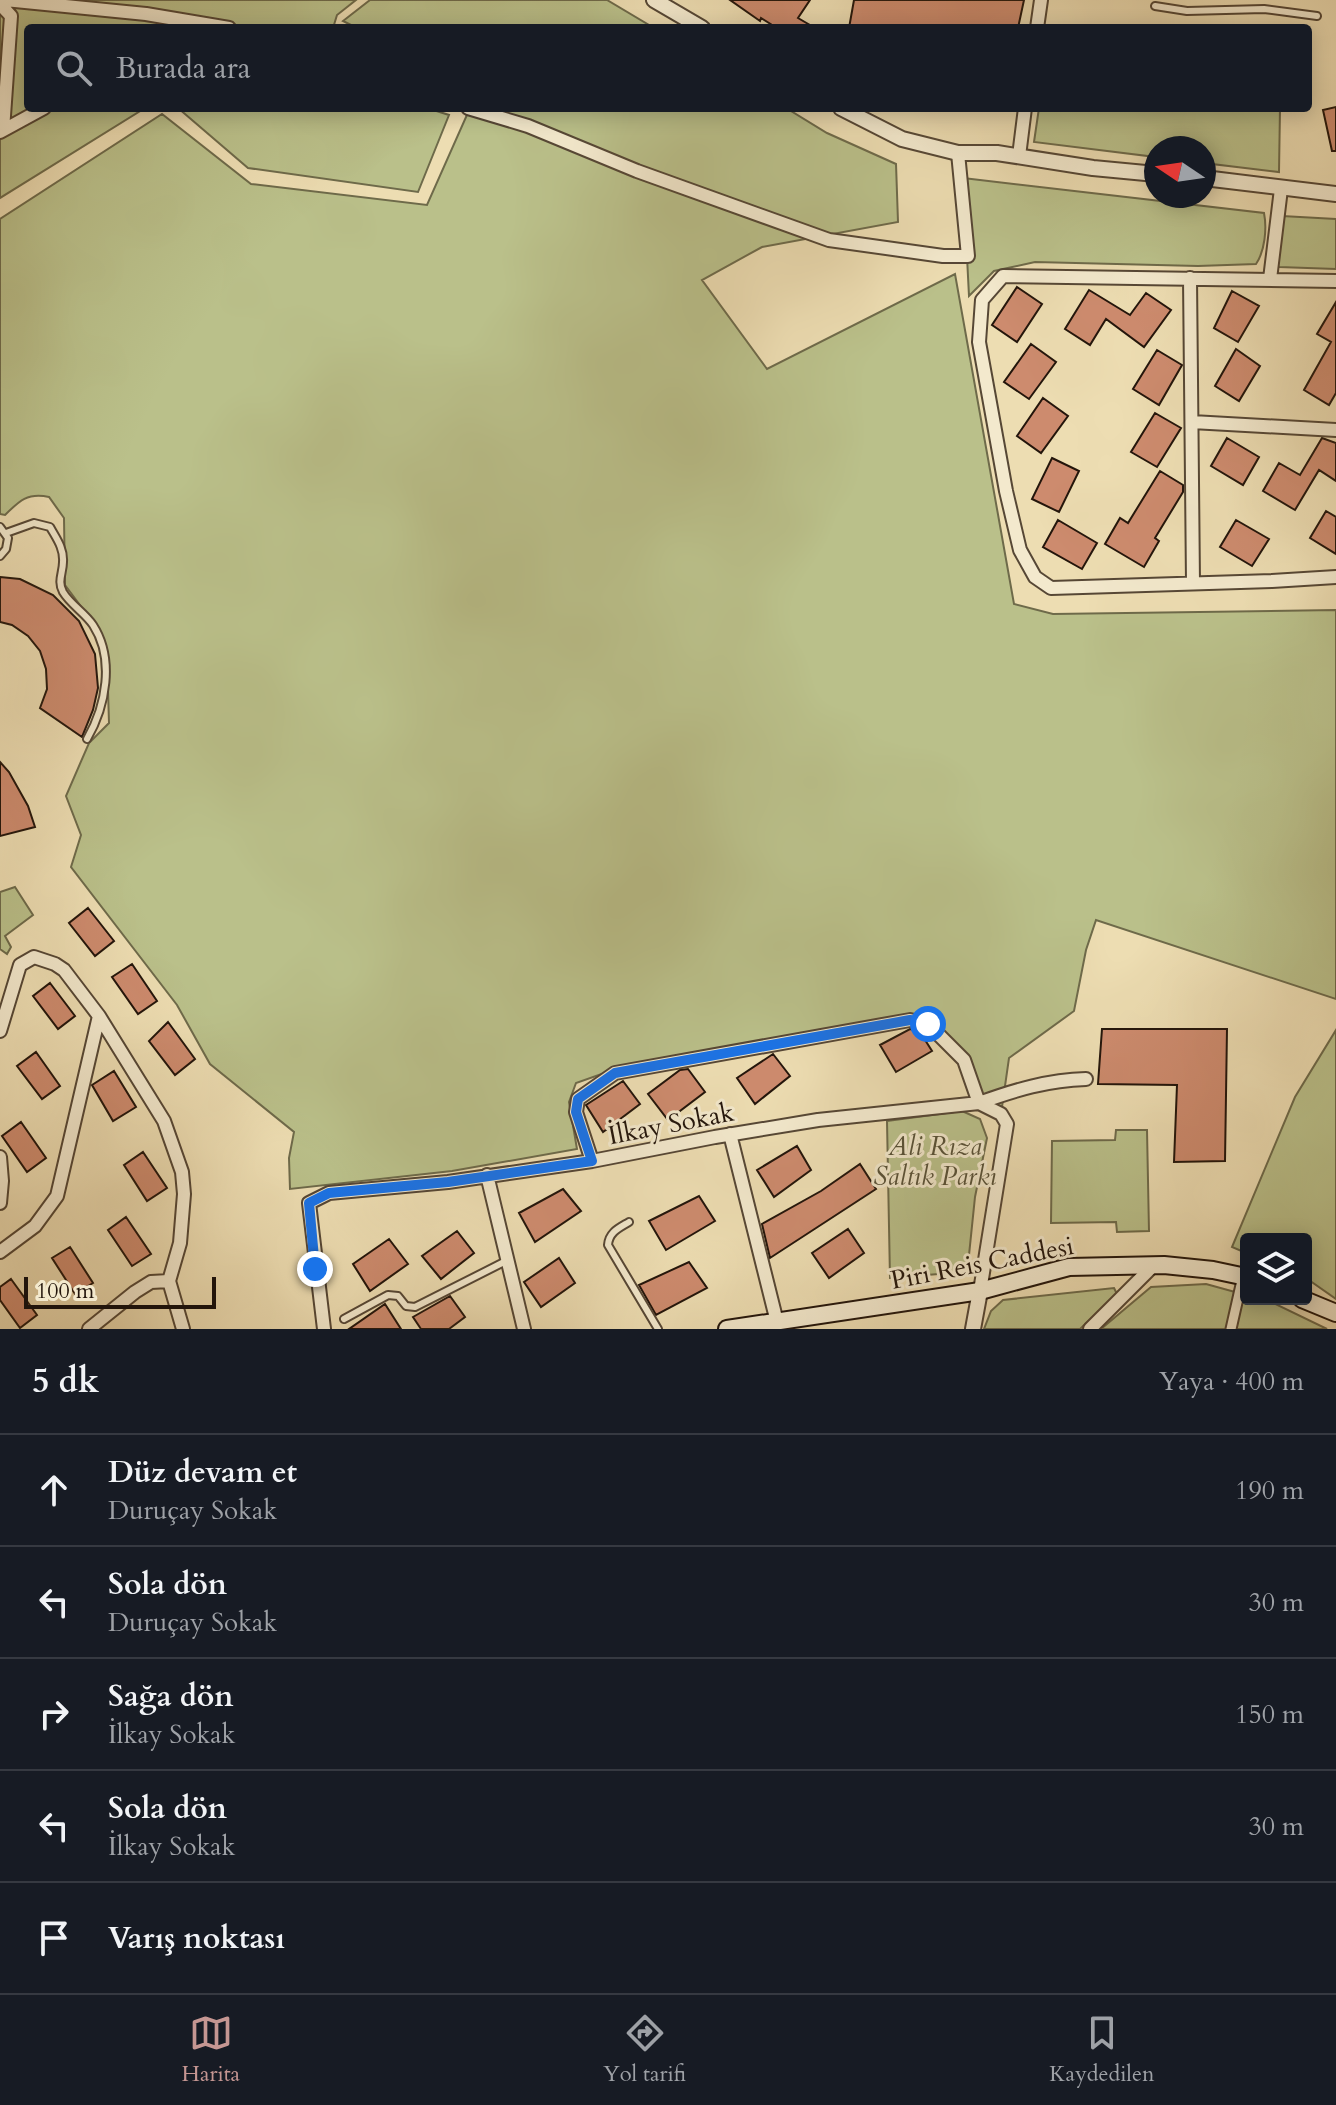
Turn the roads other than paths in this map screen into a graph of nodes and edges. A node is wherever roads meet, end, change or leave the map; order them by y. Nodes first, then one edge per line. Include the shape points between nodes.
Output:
1 (5, 0) edge
2 (654, 0) edge
3 (1041, 0) edge
4 (0, 4) edge
5 (1155, 6) dead end
6 (1317, 16) dead end
7 (205, 24) edge
8 (695, 24) edge
9 (1038, 24) edge
10 (37, 112) edge
11 (481, 112) edge
12 (849, 112) edge
13 (1024, 112) edge
14 (2, 131) edge
15 (958, 153) junction
16 (1019, 156) junction
17 (1144, 172) edge
18 (1216, 180) edge
19 (1281, 189) junction
20 (1336, 194) edge
21 (1190, 278) junction
22 (1270, 279) junction
23 (1336, 281) edge
24 (1192, 422) junction
25 (1336, 430) edge
26 (0, 527) edge
27 (6, 533) junction
28 (0, 556) edge
29 (1336, 577) edge
30 (1193, 583) junction
31 (87, 739) dead end
32 (99, 1016) junction
33 (0, 1031) edge
34 (1086, 1079) dead end
35 (979, 1103) junction
36 (730, 1134) junction
37 (0, 1157) edge
38 (592, 1161) junction
39 (487, 1175) junction
40 (0, 1203) edge
41 (629, 1222) dead end
42 (0, 1252) edge
43 (508, 1260) junction
44 (1153, 1266) junction
45 (1240, 1275) edge
46 (169, 1281) junction
47 (980, 1291) junction
48 (1240, 1292) edge
49 (1312, 1303) edge
50 (1336, 1313) edge
51 (344, 1319) dead end
52 (777, 1322) junction
53 (89, 1329) edge
54 (183, 1329) edge
55 (324, 1329) edge
56 (524, 1329) edge
57 (658, 1329) edge
58 (727, 1329) edge
59 (973, 1329) edge
60 (1090, 1329) edge
61 (1231, 1329) edge

1 - 7 street
2 - 8 street
3 - 9 street
4 - 14 street via 11,16
5 - 6 lane
10 - 14 street
11 - 15 street via 829,240 943,256 968,256
12 - 15 street via 902,139
13 - 16 street
15 - 16 street
16 - 17 street
18 - 19 street
19 - 20 street
19 - 22 street
21 - 22 street
21 - 24 street
21 - 30 street via 1003,276 982,300 979,342 1020,550 1035,577 1051,588
22 - 23 street
24 - 25 street
24 - 30 street
26 - 27 lane
27 - 28 lane via 8,544
27 - 31 lane via 34,523 50,527 61,546 62,591 94,626 106,690
29 - 30 street
32 - 33 street via 64,970 34,957 20,965
32 - 42 street via 57,1196 35,1226
32 - 46 street via 164,1121 182,1172 180,1243
34 - 35 street, İlkay Sokak via 1027,1086
35 - 36 street, İlkay Sokak
35 - 38 street via 964,1060 928,1024 910,1020 615,1073 578,1099 576,1112
35 - 47 street via 1001,1114 1007,1124
36 - 38 street, İlkay Sokak
36 - 52 street
37 - 40 street
38 - 39 street, İlkay Sokak
39 - 43 street
39 - 55 street, İlkay Sokak via 329,1193 309,1203
41 - 57 lane via 613,1232 608,1245
43 - 51 lane via 415,1307 388,1295
43 - 56 street
44 - 45 main road, Piri Reis Caddesi
44 - 47 main road, Piri Reis Caddesi via 1069,1267
44 - 60 street
46 - 53 street via 151,1282
46 - 54 street
47 - 52 main road, Piri Reis Caddesi
47 - 59 street
48 - 61 street
49 - 50 main road
52 - 58 main road, Piri Reis Caddesi

